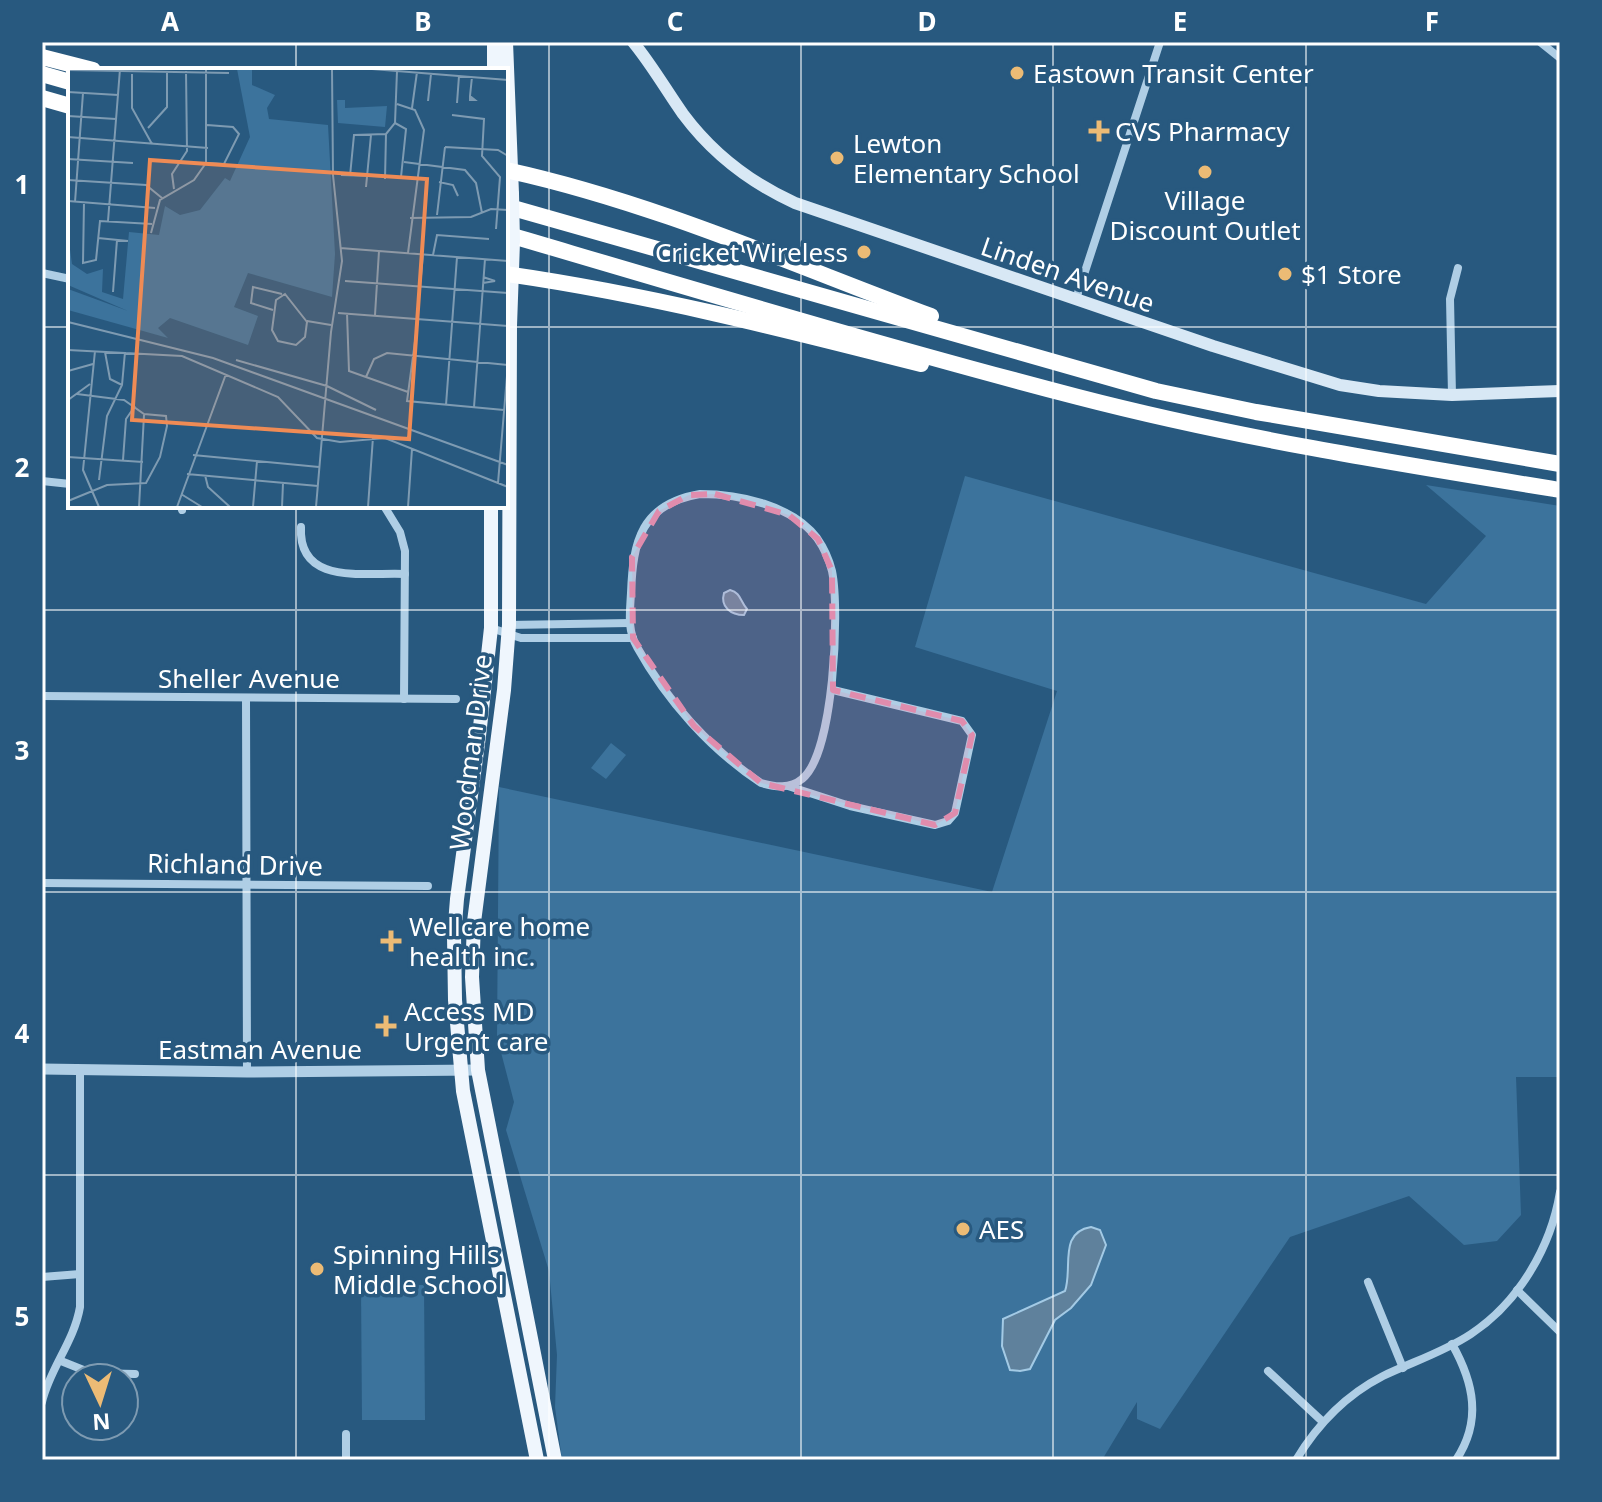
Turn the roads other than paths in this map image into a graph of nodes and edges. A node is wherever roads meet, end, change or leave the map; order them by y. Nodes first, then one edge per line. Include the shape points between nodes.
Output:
1 (494, 42) edge
2 (506, 42) edge
3 (633, 42) edge
4 (1160, 42) edge
5 (1540, 42) edge
6 (42, 57) edge
7 (1560, 58) edge
8 (85, 68) edge
9 (494, 68) edge
10 (506, 68) edge
11 (42, 74) edge
12 (68, 81) edge
13 (42, 98) edge
14 (68, 105) edge
15 (508, 170) edge
16 (509, 200) edge
17 (510, 238) edge
18 (1458, 268) dead end
19 (42, 273) edge
20 (509, 274) edge
21 (68, 279) edge
22 (1076, 299) junction
23 (1006, 347) junction
24 (1560, 391) edge
25 (1452, 395) junction
26 (1079, 397) junction
27 (1560, 464) edge
28 (42, 481) edge
29 (68, 484) edge
30 (1560, 490) edge
31 (385, 508) edge
32 (491, 508) edge
33 (301, 527) dead end
34 (405, 574) junction
35 (630, 623) junction
36 (491, 628) junction
37 (509, 629) junction
38 (633, 638) junction
39 (833, 690) junction
40 (42, 696) edge
41 (246, 699) junction
42 (404, 699) junction
43 (456, 699) dead end
44 (788, 786) junction
45 (42, 883) edge
46 (248, 884) junction
47 (428, 886) dead end
48 (42, 1069) edge
49 (80, 1069) junction
50 (478, 1070) junction
51 (247, 1072) junction
52 (460, 1072) junction
53 (1560, 1192) edge
54 (1556, 1228) edge
55 (80, 1274) junction
56 (42, 1277) edge
57 (1368, 1282) dead end
58 (1517, 1290) junction
59 (1560, 1332) edge
60 (1452, 1344) junction
61 (61, 1361) joint
62 (1403, 1368) junction
63 (1268, 1371) dead end
64 (42, 1402) edge
65 (1323, 1422) junction
66 (346, 1434) dead end
67 (346, 1460) edge
68 (537, 1460) edge
69 (555, 1460) edge
70 (1296, 1460) edge
71 (1456, 1460) edge

1 - 9 main road
2 - 10 main road, Woodman Drive
3 - 22 main road, Linden Avenue via 698,132 729,163 769,190 849,223
4 - 22 street
5 - 7 street
6 - 8 highway
11 - 12 highway
13 - 14 highway
15 - 16 main road, Woodman Drive
15 - 23 highway via 719,234
16 - 17 main road, Woodman Drive, bridge
16 - 23 highway
17 - 20 main road, Woodman Drive
17 - 26 highway
18 - 25 street via 1450,299
19 - 21 street
20 - 26 highway via 751,321
20 - 37 main road, Woodman Drive
22 - 25 main road, Linden Avenue via 1340,385
23 - 27 highway via 1156,391
24 - 25 main road, Linden Avenue
26 - 30 highway via 1245,434
28 - 29 street
31 - 34 street via 403,541
32 - 36 main road, Woodman Drive
33 - 34 street via 307,557 326,570
34 - 42 street
35 - 37 street
35 - 38 street
35 - 39 street via 635,545 659,511 700,494 763,504 801,523 829,560
36 - 37 street
36 - 52 main road, Woodman Drive via 454,936
37 - 38 street via 521,638
37 - 50 main road, Woodman Drive via 474,922
38 - 44 street via 708,741 761,783
39 - 44 street via 812,766 803,779
39 - 44 street via 962,721 972,735 955,813 935,825
40 - 41 street, Sheller Avenue
41 - 42 street, Sheller Avenue
41 - 46 street
42 - 43 street, Sheller Avenue
45 - 46 street, Richland Drive
46 - 47 street, Richland Drive
46 - 51 street
48 - 49 street, Eastman Avenue
49 - 51 street, Eastman Avenue
49 - 55 street
50 - 52 street, Eastman Avenue
50 - 69 main road, Woodman Drive
51 - 52 street, Eastman Avenue
52 - 68 main road, Woodman Drive
53 - 54 street
54 - 58 street
55 - 56 street
55 - 61 street via 78,1322
57 - 62 street
58 - 59 street
58 - 60 street via 1486,1323
60 - 62 street
60 - 71 street via 1469,1377 1473,1403 1471,1428
61 - 64 street
62 - 65 street via 1367,1385
63 - 65 street
65 - 70 street
66 - 67 street

